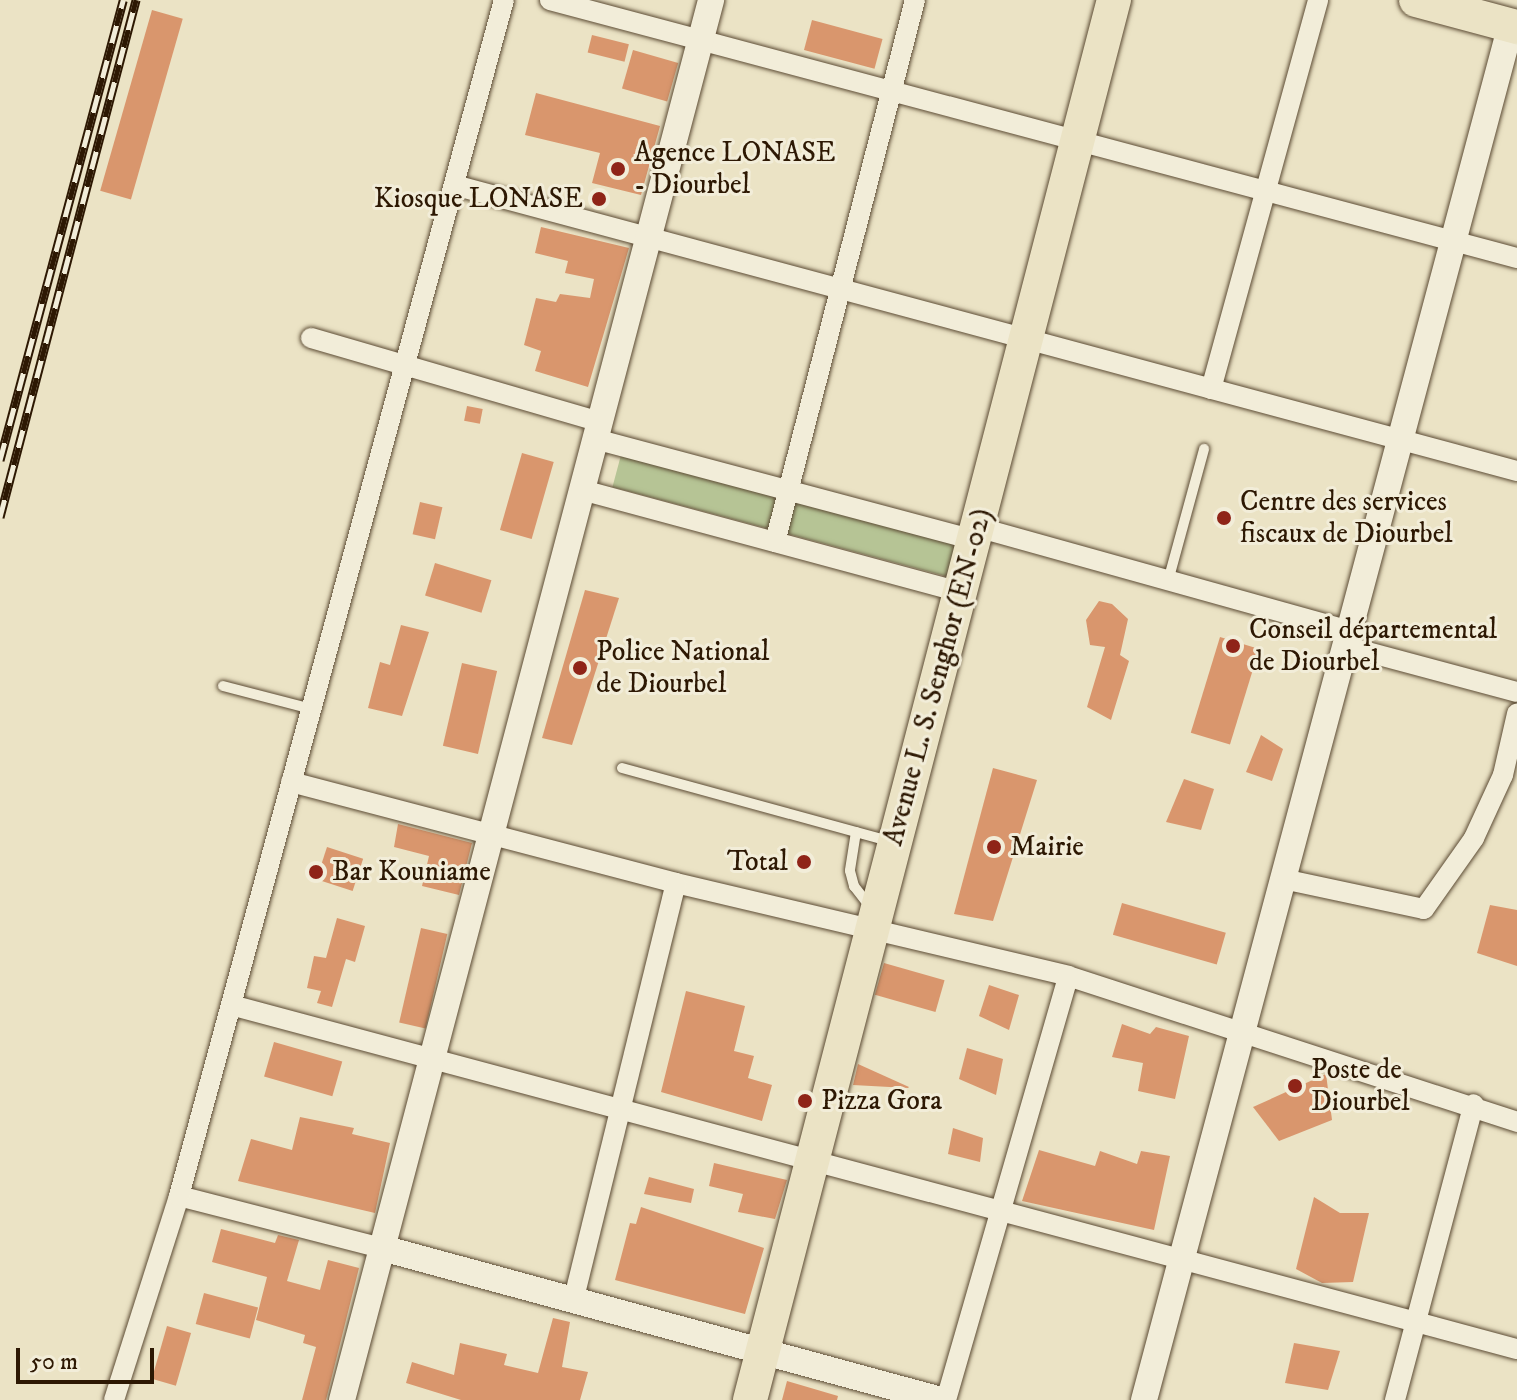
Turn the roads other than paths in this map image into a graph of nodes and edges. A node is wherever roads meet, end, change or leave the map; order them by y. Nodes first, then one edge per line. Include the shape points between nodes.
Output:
1 (504, 0) edge
2 (550, 0) edge
3 (711, 0) edge
4 (915, 0) edge
5 (1114, 0) edge
6 (1318, 0) edge
7 (1416, 0) edge
8 (1514, 26) edge
9 (700, 40) junction
10 (892, 91) junction
11 (1078, 141) junction
12 (454, 185) junction
13 (1265, 191) junction
14 (648, 237) junction
15 (1454, 241) junction
16 (1517, 258) edge
17 (841, 289) junction
18 (311, 338) dead end
19 (1026, 339) junction
20 (402, 367) junction
21 (1211, 389) junction
22 (598, 431) junction
23 (1401, 440) junction
24 (1204, 449) dead end
25 (1517, 471) edge
26 (582, 490) junction
27 (789, 490) junction
28 (976, 533) junction
29 (775, 542) junction
30 (1168, 581) junction
31 (960, 592) junction
32 (1347, 639) junction
33 (223, 686) dead end
34 (1517, 692) edge
35 (311, 709) junction
36 (1517, 714) edge
37 (622, 768) dead end
38 (291, 782) junction
39 (856, 832) junction
40 (491, 834) junction
41 (895, 843) junction
42 (1283, 879) junction
43 (676, 883) junction
44 (875, 921) junction
45 (1068, 976) junction
46 (231, 1005) junction
47 (1243, 1029) junction
48 (432, 1058) junction
49 (1474, 1104) junction
50 (620, 1109) junction
51 (1517, 1122) edge
52 (812, 1160) junction
53 (179, 1196) junction
54 (1001, 1211) junction
55 (382, 1248) junction
56 (1182, 1259) junction
57 (573, 1302) junction
58 (1416, 1322) junction
59 (1517, 1349) edge
60 (762, 1354) junction
61 (114, 1400) edge
62 (342, 1400) edge
63 (750, 1400) edge
64 (944, 1400) edge
65 (1144, 1400) edge
66 (1395, 1400) edge

1 - 12 street
2 - 9 street
3 - 9 street
4 - 10 street
5 - 11 main road, Avenue L. S. Senghor (EN-02)
6 - 13 street
7 - 8 main road
8 - 15 street
9 - 10 street
9 - 14 street
10 - 11 street
10 - 17 street
11 - 13 street
11 - 19 main road, Avenue L. S. Senghor (EN-02)
12 - 14 street
12 - 20 street
13 - 15 street
13 - 21 street
14 - 17 street
14 - 22 street
15 - 16 street
15 - 23 street
17 - 19 street
17 - 27 street
18 - 20 street
19 - 21 street
19 - 28 main road, Avenue L. S. Senghor (EN-02)
20 - 22 street
20 - 35 street
21 - 23 street
22 - 26 street
22 - 27 street
23 - 25 street
23 - 32 street
24 - 30 lane
26 - 29 street
26 - 40 street
27 - 28 street
27 - 29 street
28 - 30 street
28 - 31 main road, Avenue L. S. Senghor (EN-02)
29 - 31 street
30 - 32 street
31 - 41 main road, Avenue L. S. Senghor (EN-02)
32 - 34 street
32 - 42 street
33 - 35 lane
35 - 38 street
36 - 42 street via 1503,775 1474,838 1424,909
37 - 39 lane
38 - 40 street
38 - 46 street
39 - 41 lane
39 - 44 lane via 850,871
40 - 43 street
40 - 48 street
41 - 44 main road, Avenue L. S. Senghor (EN-02)
42 - 47 street
43 - 44 street
43 - 50 street
44 - 45 street
44 - 52 main road, Avenue L. S. Senghor (EN-02)
45 - 47 street
45 - 54 street
46 - 48 street
46 - 53 street
47 - 49 street
47 - 56 street
48 - 50 street
48 - 55 street
49 - 51 street
49 - 58 street
50 - 52 street
50 - 57 street
52 - 54 street
52 - 60 main road, Avenue L. S. Senghor (EN-02)
53 - 55 street
53 - 61 street
54 - 56 street
54 - 64 street
55 - 57 street
55 - 62 street
56 - 58 street
56 - 65 street
57 - 60 street
58 - 59 street
58 - 66 street
60 - 63 main road, Avenue L. S. Senghor (EN-02)
60 - 64 street

